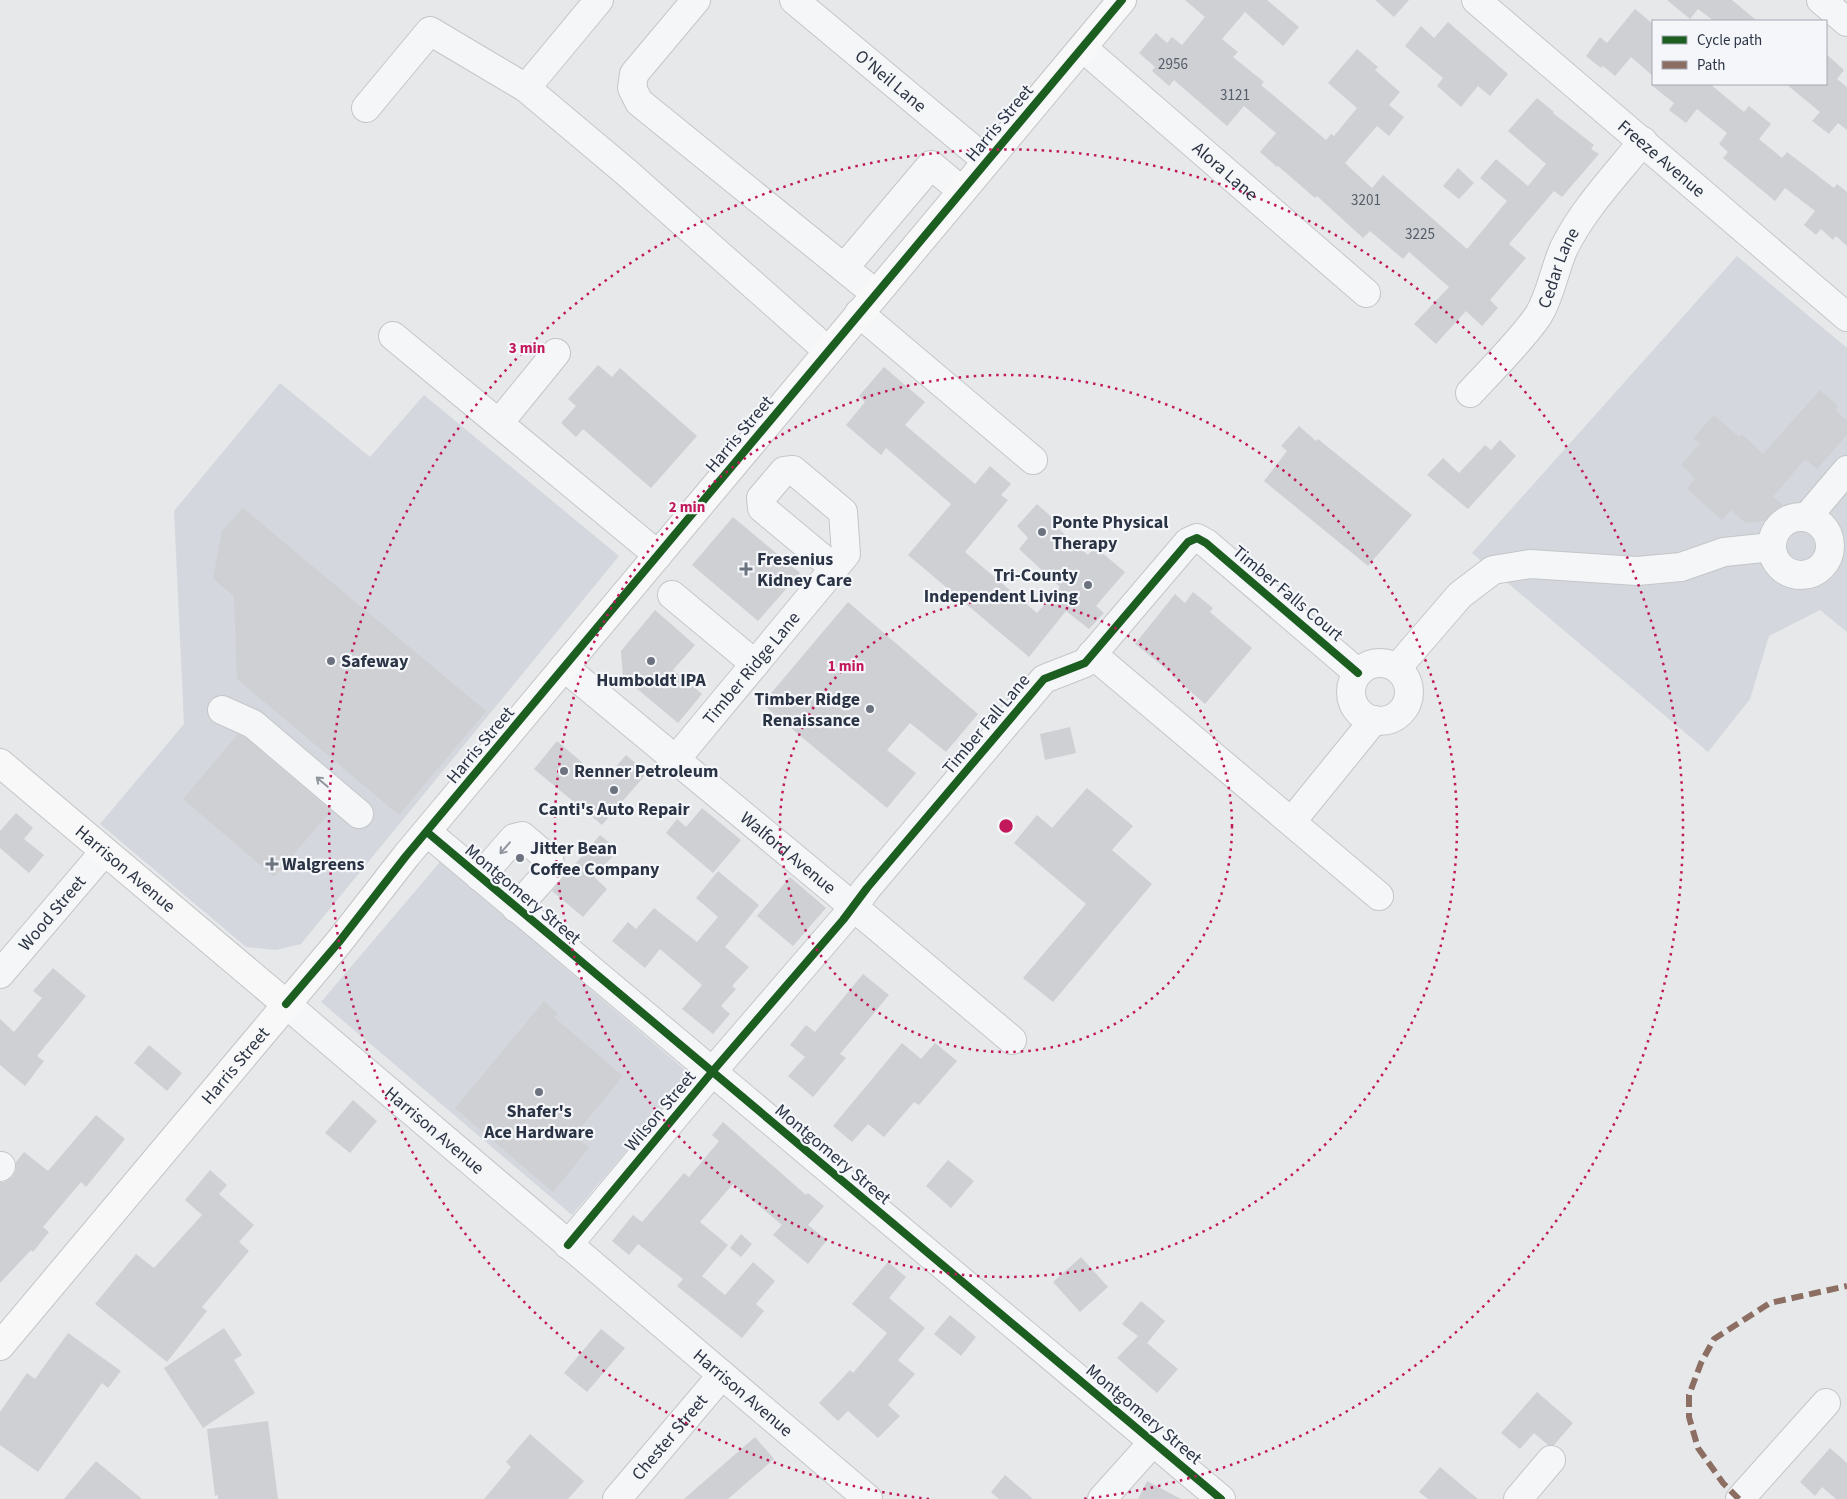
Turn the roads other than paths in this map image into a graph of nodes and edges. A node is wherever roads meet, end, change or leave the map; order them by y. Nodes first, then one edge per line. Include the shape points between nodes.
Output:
1 (599, 0) edge
2 (696, 0) edge
3 (794, 0) edge
4 (1122, 0) edge
5 (1476, 0) edge
6 (1821, 0) edge
7 (1847, 22) edge
8 (1083, 48) junction
9 (526, 88) junction
10 (366, 108) dead end
11 (1642, 141) junction
12 (987, 161) junction
13 (962, 191) junction
14 (844, 268) junction
15 (1366, 293) dead end
16 (868, 304) junction
17 (1847, 317) edge
18 (393, 336) dead end
19 (828, 351) junction
20 (556, 353) dead end
21 (1470, 394) dead end
22 (499, 423) junction
23 (1033, 460) dead end
24 (1847, 470) edge
25 (1807, 517) junction
26 (1197, 538) joint
27 (1772, 547) junction
28 (658, 555) junction
29 (840, 561) dead end
30 (672, 594) dead end
31 (1092, 654) junction
32 (755, 664) junction
33 (564, 667) junction
34 (1397, 668) junction
35 (1358, 673) junction
36 (222, 710) dead end
37 (1374, 720) junction
38 (676, 759) junction
39 (0, 763) edge
40 (359, 814) dead end
41 (1292, 821) junction
42 (426, 832) junction
43 (104, 852) junction
44 (480, 877) junction
45 (1379, 896) dead end
46 (853, 906) junction
47 (516, 908) junction
48 (0, 974) edge
49 (286, 1004) junction
50 (1012, 1040) dead end
51 (712, 1072) junction
52 (568, 1245) junction
53 (0, 1346) edge
54 (722, 1375) junction
55 (1826, 1403) dead end
56 (1154, 1441) junction
57 (1551, 1460) dead end
58 (617, 1499) edge
59 (868, 1499) edge
60 (1102, 1499) edge
61 (1221, 1499) edge
62 (1518, 1499) edge
63 (1740, 1499) edge

1 - 9 street
2 - 14 street via 634,74 632,88 639,102
3 - 12 street, O'Neil Lane
4 - 8 main road, Harris Street
5 - 11 street, Freeze Avenue
6 - 7 street
8 - 12 main road, Harris Street
8 - 15 street, Alora Lane
9 - 10 street via 430,31
9 - 19 street
11 - 17 street, Freeze Avenue
11 - 21 street, Cedar Lane via 1570,238 1539,314
12 - 13 main road, Harris Street
13 - 14 street via 931,165
13 - 16 main road, Harris Street
14 - 16 street
16 - 19 main road, Harris Street
16 - 23 street
18 - 22 street
19 - 28 main road, Harris Street
20 - 22 street
22 - 28 street
24 - 25 street
25 - 27 street via 1788,519 1780,525
25 - 27 street via 1823,526 1830,544 1825,563 1818,570 1800,575 1790,573 1776,561
26 - 31 street, Timber Fall Lane via 1188,542
26 - 35 street, Timber Falls Court
27 - 34 street via 1724,552 1681,567 1636,571 1530,564 1493,570 1460,595
28 - 33 main road, Harris Street
29 - 32 street, Timber Ridge Lane
30 - 32 street
31 - 41 street
31 - 46 street, Timber Fall Lane via 1085,663 1044,679
32 - 38 street, Timber Ridge Lane
33 - 38 street, Walford Avenue
33 - 42 main road, Harris Street
34 - 35 street via 1373,664
34 - 37 street via 1408,684 1406,704 1393,718
35 - 37 street via 1351,691 1353,701 1357,710
40 -> 36 street via 252,724
37 - 41 street
38 - 46 street, Walford Avenue
39 - 43 main road, Harrison Avenue
41 - 45 street
42 - 44 street, Montgomery Street
42 - 49 main road, Harris Street
43 - 48 street, Wood Street
43 - 49 main road, Harrison Avenue
44 - 47 street, Montgomery Street
47 -> 44 street via 551,869 549,859 522,836 514,838
46 - 50 street, Walford Avenue
46 - 51 street, Wilson Street
47 - 51 street, Montgomery Street
49 - 52 street, Harrison Avenue
49 - 53 main road, Harris Street
51 - 52 street, Wilson Street
51 - 56 street, Montgomery Street
52 - 54 street, Harrison Avenue
54 - 58 street, Chester Street
54 - 59 street, Harrison Avenue
55 - 63 street
56 - 60 street
56 - 61 street, Montgomery Street
57 - 62 street

